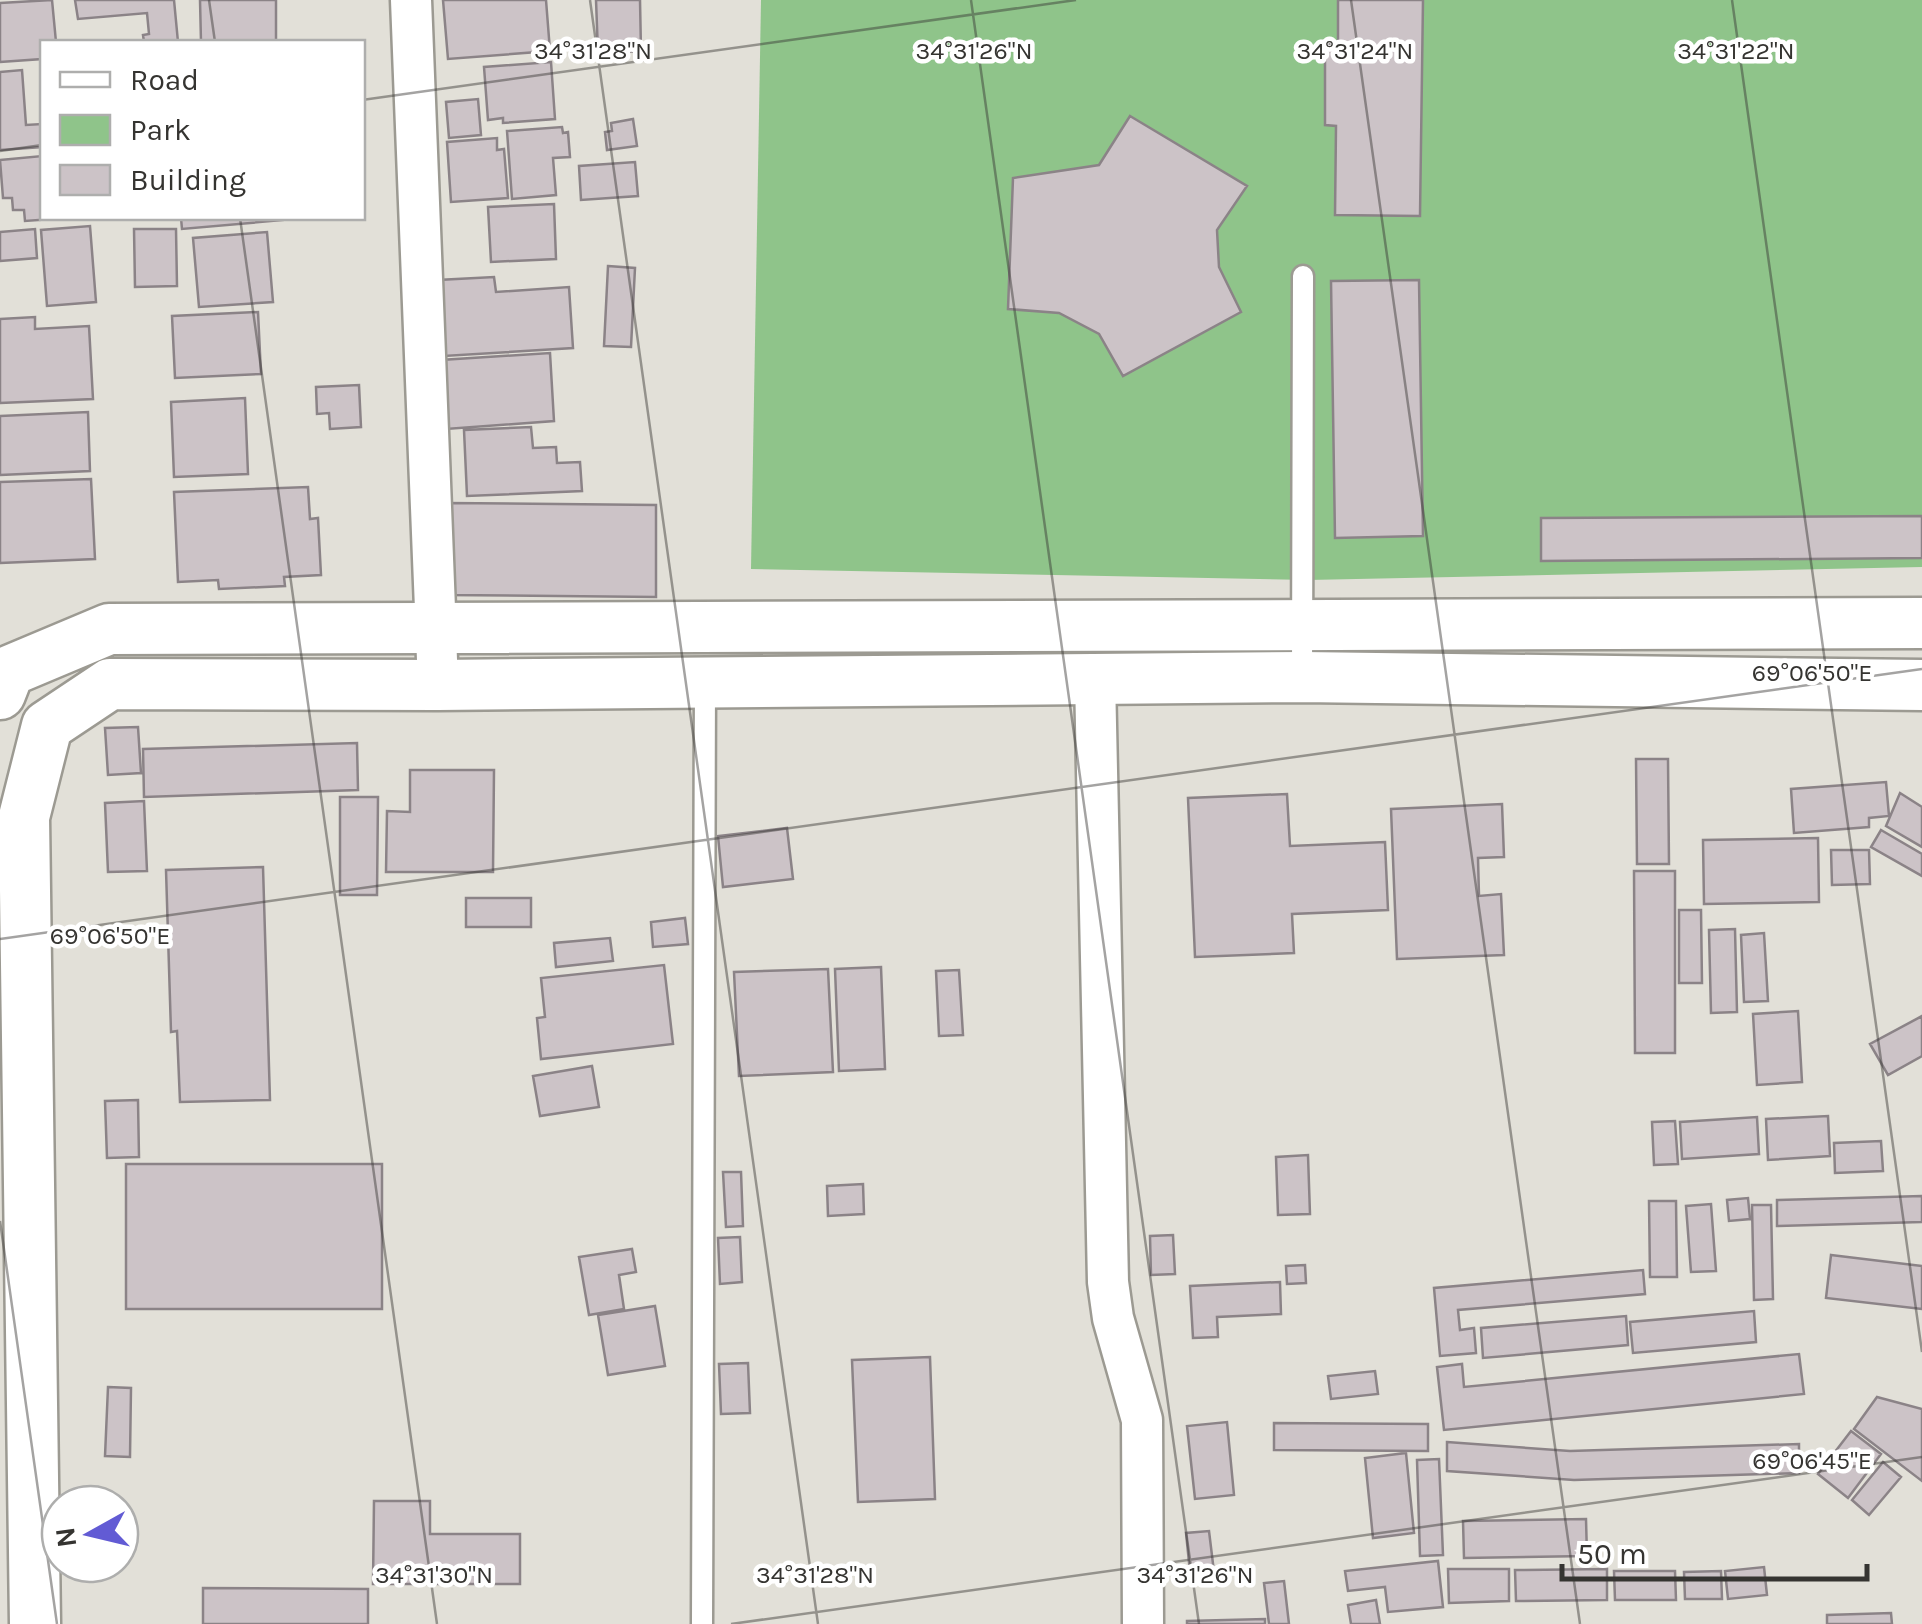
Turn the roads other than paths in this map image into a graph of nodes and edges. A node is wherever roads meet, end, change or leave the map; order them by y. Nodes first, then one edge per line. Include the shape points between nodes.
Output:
1 (411, 0) edge
2 (1303, 276) dead end
3 (1922, 623) edge
4 (1302, 626) junction
5 (436, 630) junction
6 (3, 674) edge
7 (1302, 676) junction
8 (1095, 678) junction
9 (705, 680) junction
10 (438, 684) junction
11 (1922, 685) edge
12 (48, 726) junction
13 (35, 1624) edge
14 (702, 1624) edge
15 (1142, 1624) edge

1 - 5 street
2 - 4 lane
3 - 4 street
4 - 5 street
4 - 7 lane
5 - 6 street via 109,629
5 - 10 street
6 - 12 street
7 - 8 street
7 - 11 street
8 - 9 street
8 - 15 street via 1108,1282 1142,1420
9 - 10 street
9 - 14 lane
10 - 12 street via 110,684
12 - 13 street via 24,817

